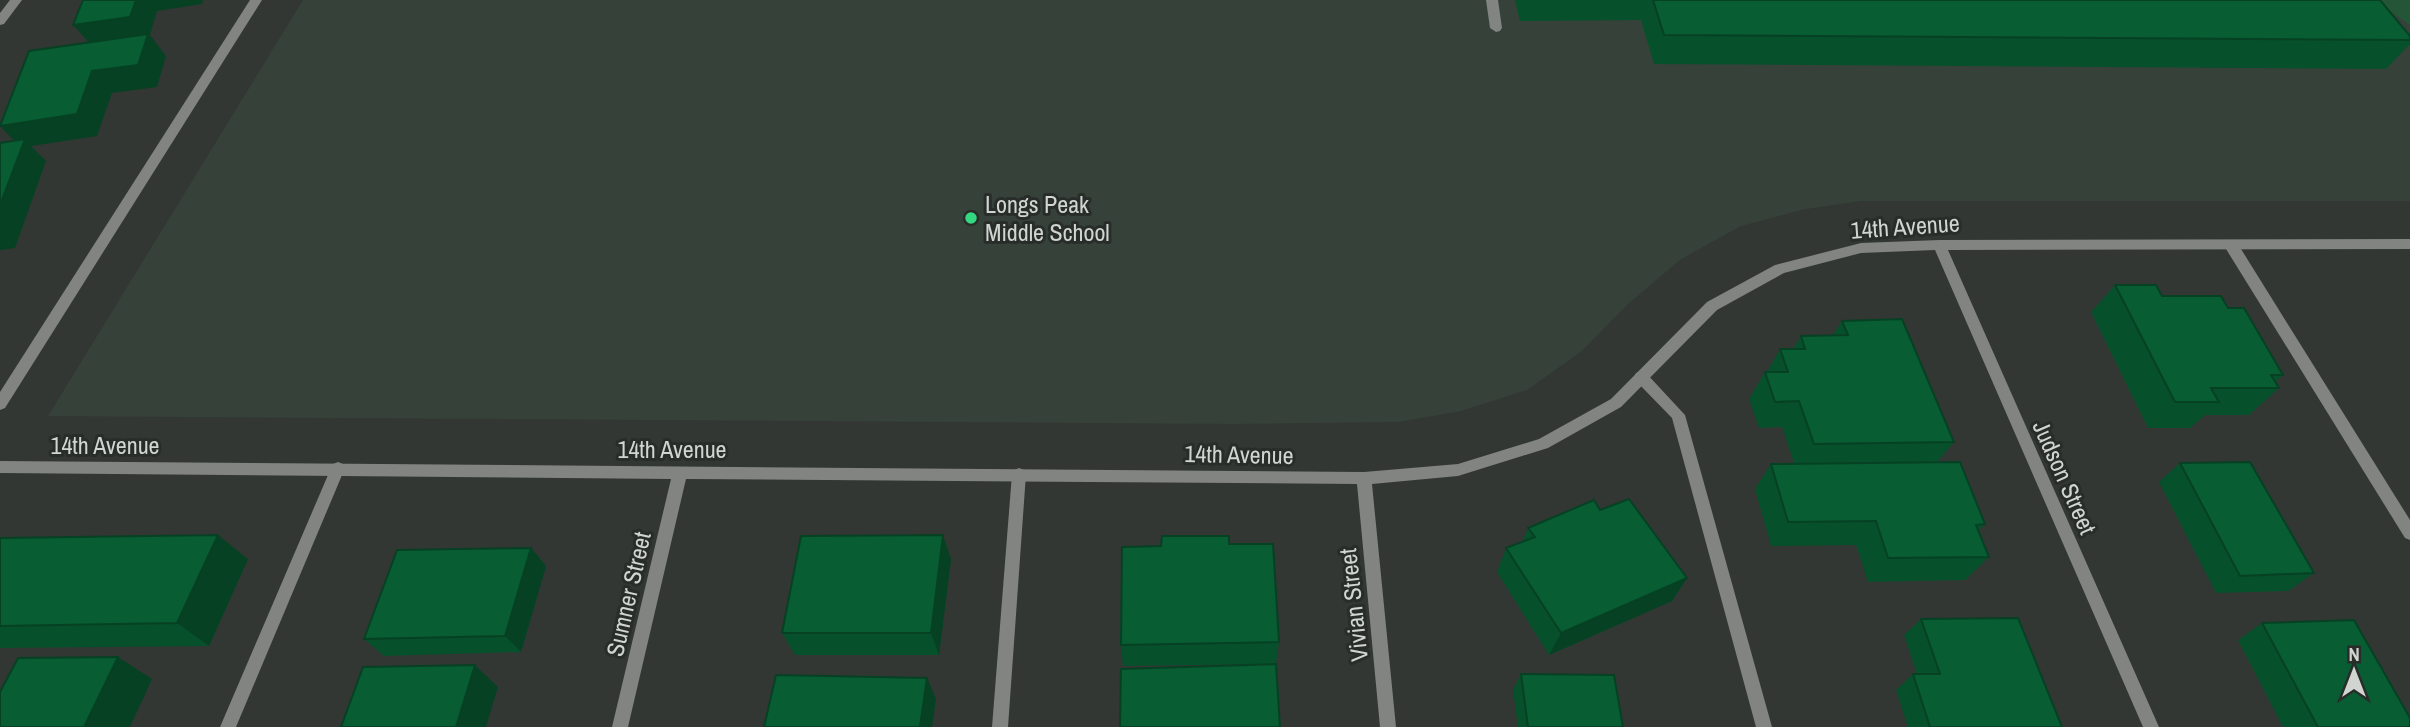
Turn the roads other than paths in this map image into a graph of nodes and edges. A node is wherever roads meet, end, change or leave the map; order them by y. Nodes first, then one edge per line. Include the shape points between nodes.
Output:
1 (16, 0) edge
2 (256, 0) edge
3 (1492, 0) edge
4 (0, 21) edge
5 (1496, 28) dead end
6 (2410, 244) edge
7 (1939, 245) junction
8 (2231, 245) junction
9 (1641, 377) junction
10 (0, 404) edge
11 (0, 467) edge
12 (338, 468) junction
13 (680, 471) junction
14 (1019, 474) junction
15 (1363, 478) junction
16 (2410, 533) edge
17 (228, 727) edge
18 (620, 727) edge
19 (1000, 727) edge
20 (1388, 727) edge
21 (1764, 727) edge
22 (2151, 727) edge

1 - 4 street
2 - 10 street
3 - 5 street
6 - 8 street, 14th Avenue
7 - 8 street, 14th Avenue
7 - 9 street, 14th Avenue via 1861,248 1780,269 1712,306
7 - 22 street, Judson Street
8 - 16 street
9 - 15 street, 14th Avenue via 1616,402 1543,444 1458,470
9 - 21 street via 1678,415
11 - 12 street, 14th Avenue
12 - 13 street, 14th Avenue
12 - 17 street
13 - 14 street, 14th Avenue
13 - 18 street, Sumner Street
14 - 15 street, 14th Avenue
14 - 19 street
15 - 20 street, Vivian Street

